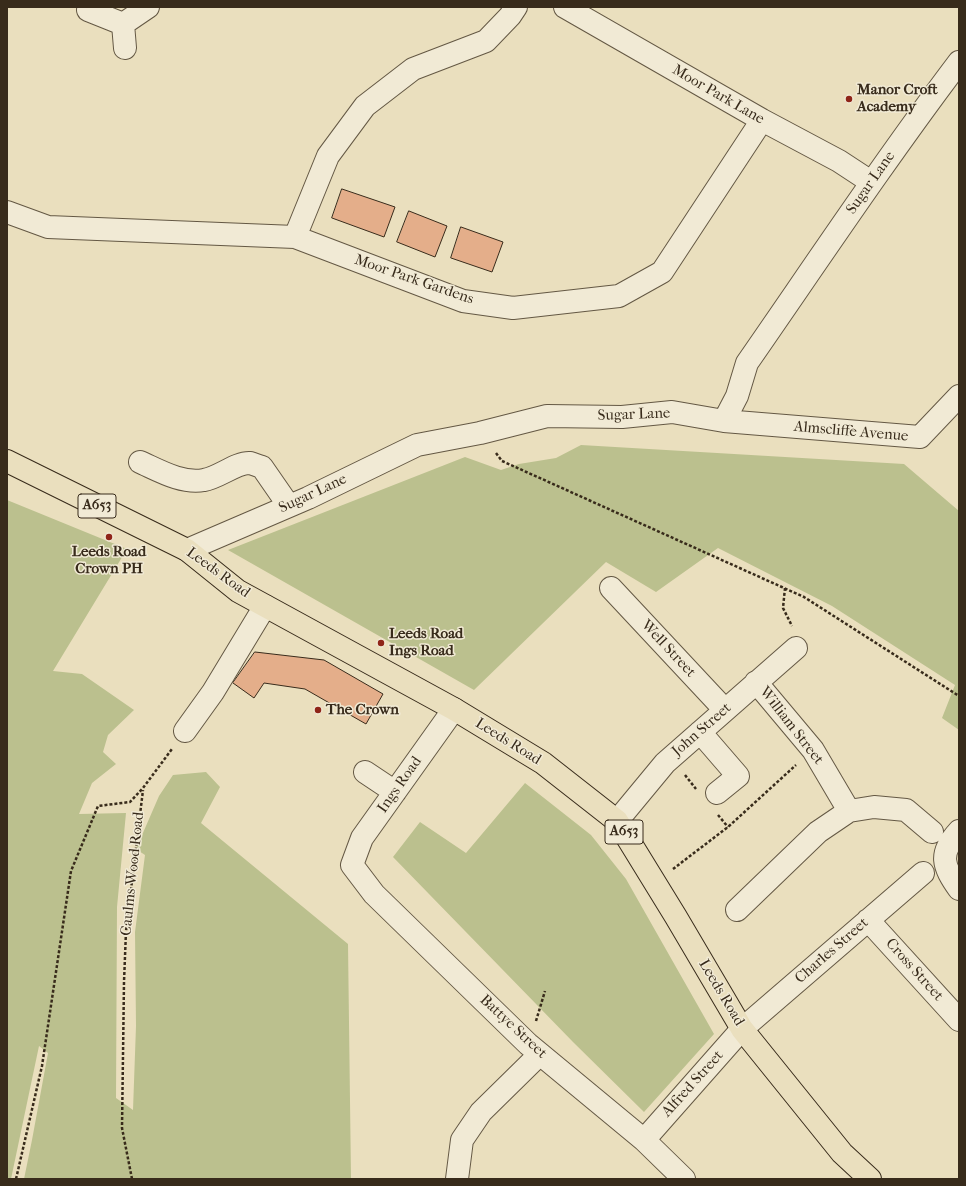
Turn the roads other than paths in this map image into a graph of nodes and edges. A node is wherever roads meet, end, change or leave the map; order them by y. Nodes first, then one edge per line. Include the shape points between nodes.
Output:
1 (148, 7) edge
2 (516, 7) edge
3 (565, 7) edge
4 (88, 10) dead end
5 (123, 24) junction
6 (125, 48) dead end
7 (959, 62) edge
8 (762, 120) junction
9 (871, 182) junction
10 (7, 212) edge
11 (295, 237) junction
12 (959, 396) edge
13 (724, 422) junction
14 (7, 461) edge
15 (140, 462) dead end
16 (289, 506) junction
17 (187, 550) junction
18 (611, 588) dead end
19 (265, 606) junction
20 (796, 648) road end
21 (756, 682) junction
22 (454, 709) junction
23 (725, 710) junction
24 (185, 732) road end
25 (700, 732) junction
26 (365, 772) dead end
27 (395, 792) junction
28 (717, 793) dead end
29 (849, 811) junction
30 (617, 821) junction
31 (959, 831) edge
32 (932, 832) dead end
33 (352, 865) joint
34 (923, 873) dead end
35 (959, 889) edge
36 (737, 910) dead end
37 (868, 920) junction
38 (959, 1020) edge
39 (742, 1029) junction
40 (534, 1049) junction
41 (644, 1140) junction
42 (457, 1179) edge
43 (684, 1179) edge
44 (870, 1179) edge

1 - 5 street
2 - 11 street via 486,41 413,70 365,106 328,156
3 - 8 street, Moor Park Lane
4 - 5 street
5 - 6 street
7 - 9 street, Sugar Lane
8 - 9 street, Moor Park Lane via 840,161
8 - 11 street, Moor Park Gardens via 662,272 619,296 513,308 463,301
9 - 13 street, Sugar Lane via 747,363 737,396
10 - 11 street, Moor Park Gardens via 48,227
12 - 13 street, Almscliffe Avenue via 920,437
13 - 16 street, Sugar Lane via 672,412 622,417 547,416 480,433 417,445
14 - 17 main road, Leeds Road / A653
15 - 16 street via 188,480 204,480 249,463 262,466
16 - 17 street, Sugar Lane
17 - 19 main road, Leeds Road / A653 via 238,591
18 - 23 street, Well Street
19 - 22 main road, Leeds Road / A653
19 - 24 street via 213,692
20 - 21 street, John Street
21 - 23 street, John Street
21 - 29 street, William Street via 813,750
22 - 27 street, Ings Road
22 - 30 main road, Leeds Road / A653 via 543,763
23 - 25 street, John Street
25 - 28 street via 738,776
25 - 30 street, John Street via 665,763
26 - 27 street
27 - 33 street, Ings Road via 362,838
29 - 32 street via 874,807 906,810
29 - 36 street via 818,832
30 - 39 main road, Leeds Road / A653
31 - 35 street via 950,842 945,865
33 - 40 street, Battye Street via 374,894
34 - 37 street, Charles Street
37 - 38 street, Cross Street
37 - 39 street, Charles Street
39 - 41 street, Alfred Street
39 - 44 main road, Leeds Road / A653 via 842,1153
40 - 41 street, Battye Street
40 - 42 street via 481,1112 462,1140
41 - 43 street, Battye Street

